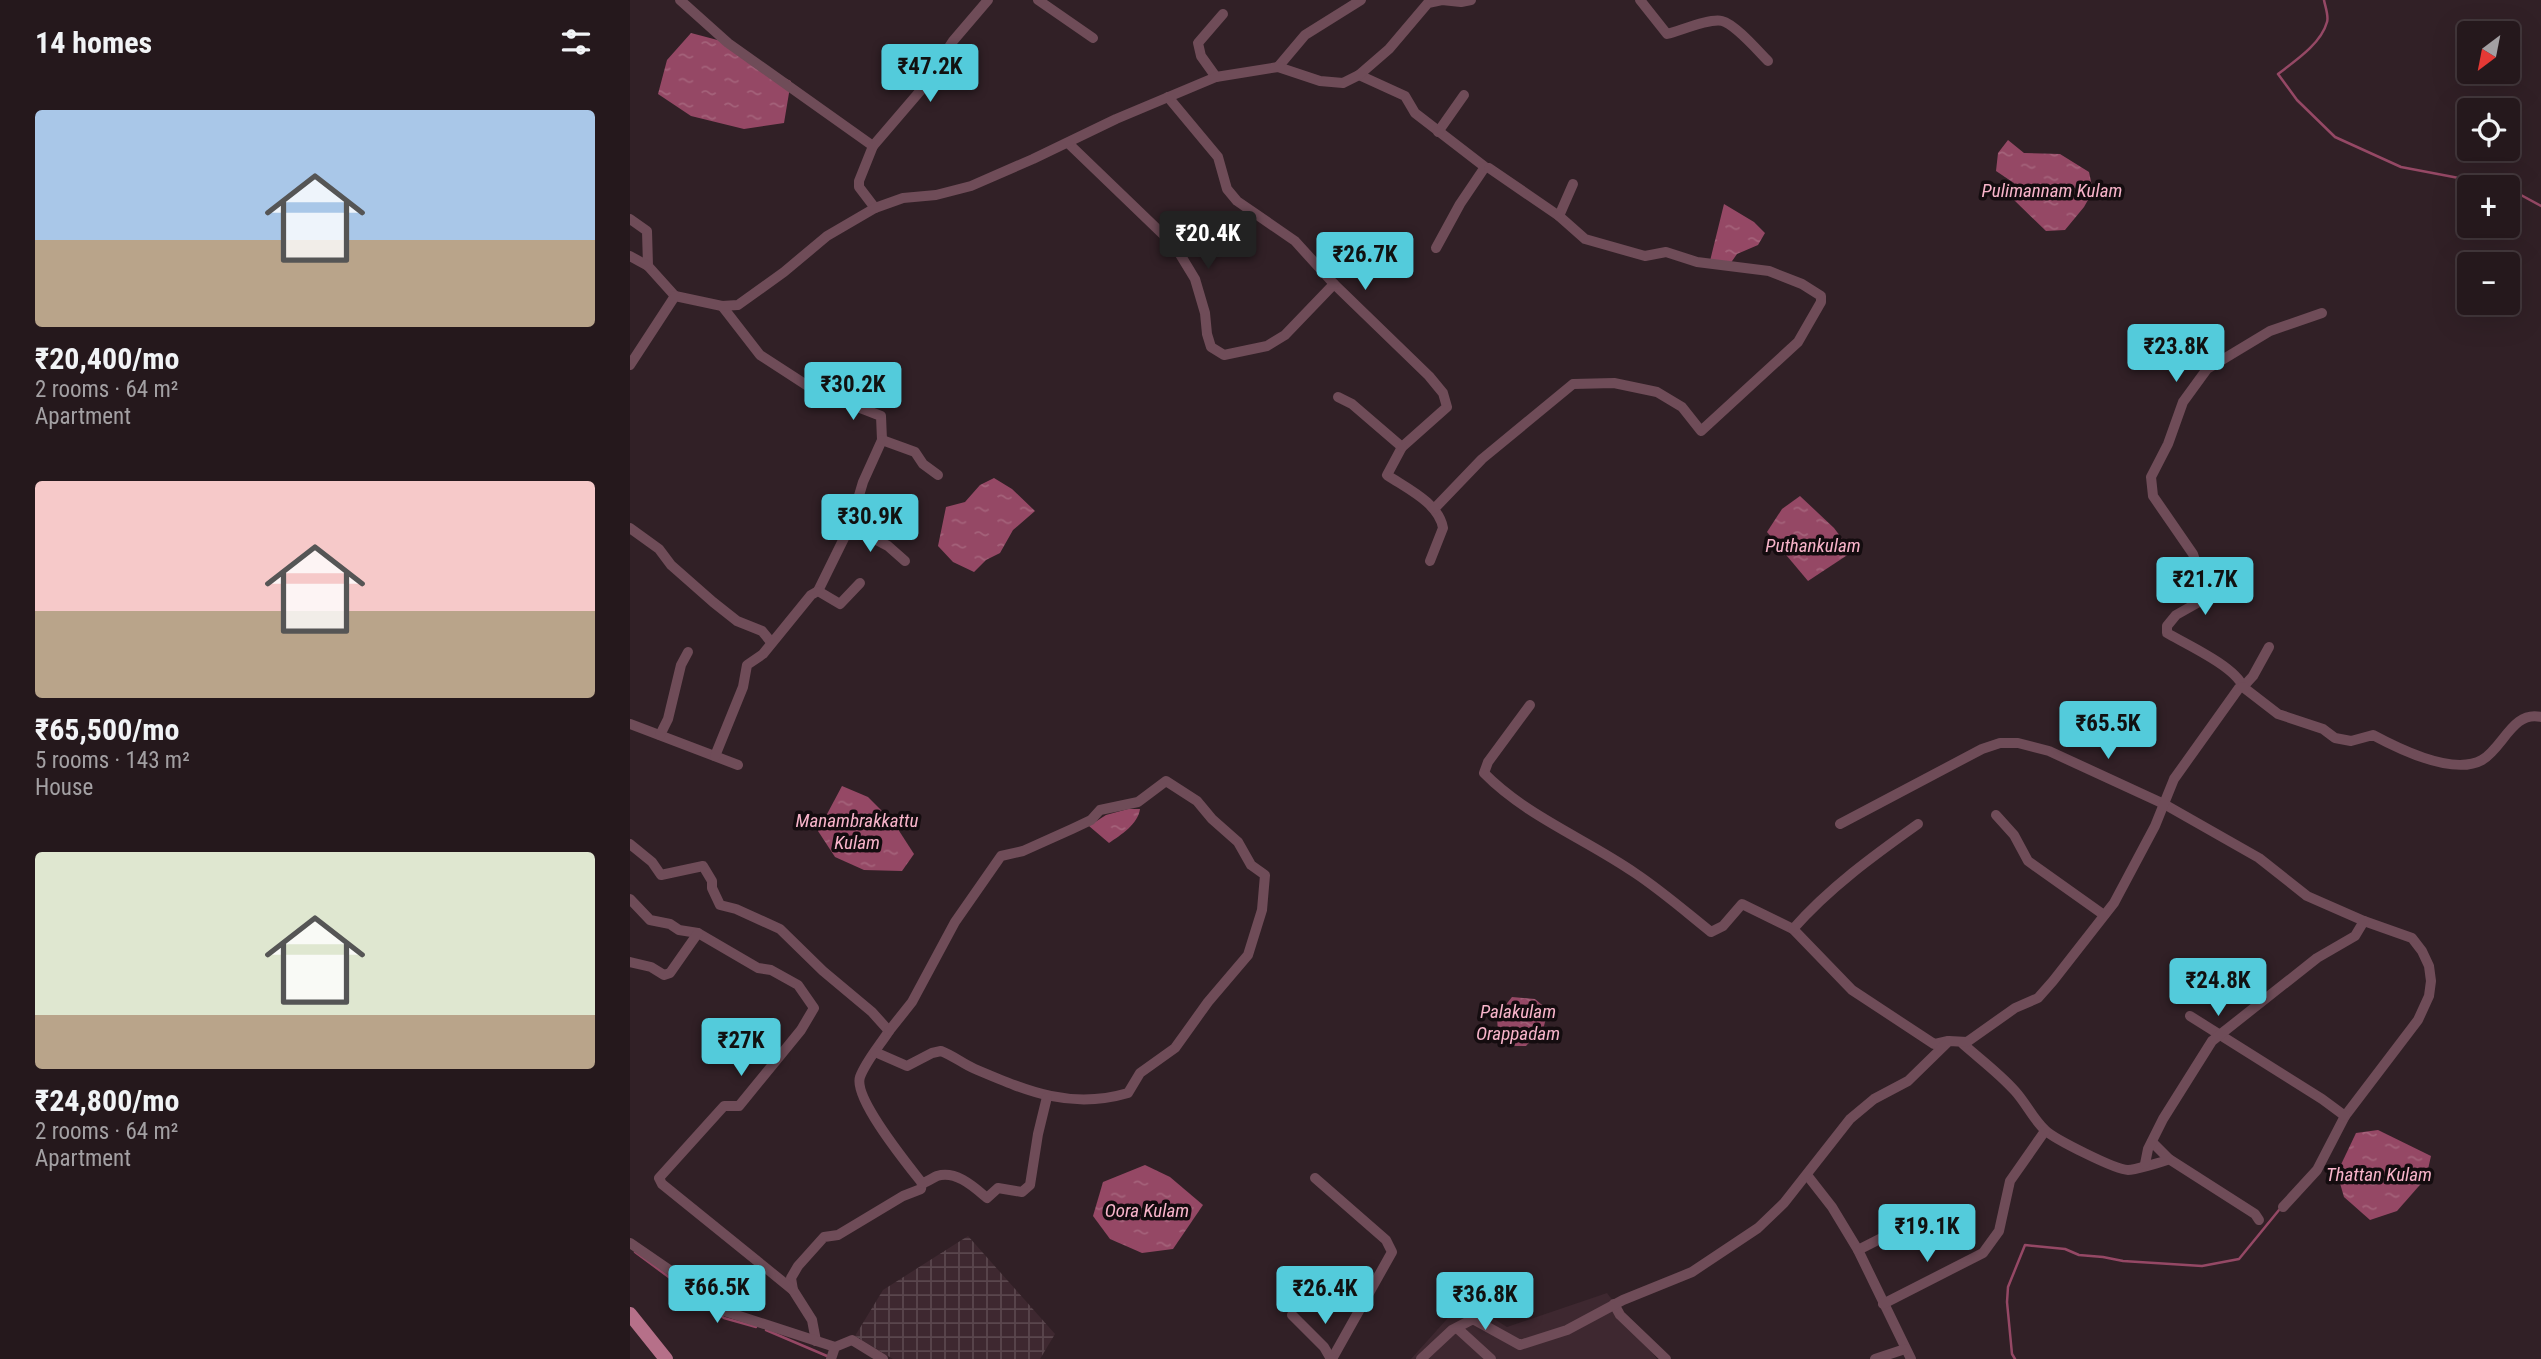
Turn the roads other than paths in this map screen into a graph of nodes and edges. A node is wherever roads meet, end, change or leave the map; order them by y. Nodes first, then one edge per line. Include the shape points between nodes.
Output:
1 (680, 0) edge
2 (988, 0) edge
3 (1038, 0) edge
4 (1361, 0) edge
5 (1471, 0) edge
6 (1640, 0) edge
7 (1223, 14) dead end
8 (1093, 38) dead end
9 (1768, 61) dead end
10 (1278, 67) junction
11 (1359, 75) junction
12 (1216, 77) junction
13 (1464, 95) dead end
14 (1168, 97) junction
15 (1438, 132) junction
16 (1068, 142) junction
17 (873, 146) junction
18 (1489, 168) dead end
19 (1573, 184) dead end
20 (875, 208) junction
21 (1559, 215) junction
22 (630, 219) edge
23 (1436, 248) dead end
24 (630, 256) edge
25 (648, 266) junction
26 (1334, 284) junction
27 (675, 296) junction
28 (722, 306) junction
29 (2322, 313) dead end
30 (630, 365) edge
31 (1338, 397) dead end
32 (882, 440) junction
33 (1402, 447) junction
34 (938, 475) dead end
35 (1434, 509) junction
36 (850, 526) junction
37 (630, 528) edge
38 (905, 561) dead end
39 (1430, 561) dead end
40 (860, 583) dead end
41 (818, 591) junction
42 (771, 642) junction
43 (2269, 647) dead end
44 (688, 652) dead end
45 (2243, 687) junction
46 (1530, 705) dead end
47 (2541, 717) edge
48 (630, 724) edge
49 (660, 735) junction
50 (715, 756) junction
51 (738, 765) dead end
52 (2164, 804) junction
53 (1996, 815) dead end
54 (1840, 824) dead end
55 (1918, 824) dead end
56 (630, 844) edge
57 (630, 899) edge
58 (2104, 915) junction
59 (2364, 921) junction
60 (1793, 929) junction
61 (698, 933) junction
62 (630, 962) edge
63 (2190, 1016) dead end
64 (889, 1031) junction
65 (2221, 1035) junction
66 (1949, 1041) junction
67 (1967, 1042) junction
68 (875, 1052) junction
69 (1047, 1097) junction
70 (2345, 1116) junction
71 (2045, 1131) junction
72 (2152, 1142) junction
73 (2169, 1159) junction
74 (2145, 1164) junction
75 (1807, 1175) junction
76 (1315, 1178) dead end
77 (922, 1183) junction
78 (2283, 1207) dead end
79 (1939, 1209) dead end
80 (2259, 1220) dead end
81 (630, 1243) edge
82 (1858, 1250) junction
83 (793, 1290) junction
84 (1614, 1304) junction
85 (1883, 1304) junction
86 (630, 1314) edge
87 (1292, 1315) dead end
88 (1457, 1328) junction
89 (817, 1341) junction
90 (835, 1347) junction
91 (1908, 1354) edge
92 (666, 1359) edge
93 (831, 1359) edge
94 (883, 1359) edge
95 (1332, 1359) edge
96 (1421, 1359) edge
97 (1491, 1359) edge
98 (1666, 1359) edge
99 (1875, 1359) edge

1 - 17 street via 728,43
2 - 17 street
3 - 8 street
4 - 10 street via 1305,35
5 - 11 street via 1428,3 1389,49
6 - 9 street via 1667,34 1721,21
7 - 12 street via 1198,43
10 - 11 street via 1320,82 1343,83
10 - 12 street
11 - 15 street via 1405,96 1415,113
12 - 14 street
13 - 15 street
14 - 16 street
14 - 26 street via 1218,157 1227,189 1237,201 1295,241
15 - 23 street via 1485,167
16 - 20 street via 971,186
16 - 26 street via 1175,246 1195,279 1211,347 1224,355 1266,346 1285,335
17 - 20 street via 859,187
18 - 21 street
19 - 21 street
20 - 28 street via 827,236 738,305
21 - 35 street via 1585,239 1645,256 1666,252 1697,262 1769,271 1802,284 1821,296 1821,302 1798,342 1701,431 1682,407 1657,391 1614,383 1573,384 1482,459
22 - 25 street via 647,231
24 - 25 street
25 - 27 street
26 - 33 street via 1443,393 1447,407
27 - 28 street
27 - 30 street
28 - 32 street via 760,355 814,390 881,416
29 - 45 street via 2270,331 2207,369 2183,402 2151,477 2153,496 2193,554 2202,582 2199,602 2172,618 2167,634 2211,657 2239,678
31 - 33 street
32 - 34 street via 915,452
32 - 36 street
33 - 35 street via 1387,475
35 - 39 street via 1443,528
36 - 38 street
36 - 41 street
37 - 42 street via 659,549 713,603 737,621 762,631
40 - 41 street via 840,604
41 - 42 street
42 - 50 street via 747,665 743,687
43 - 45 street
44 - 49 street
45 - 47 street via 2278,714 2323,729 2335,738 2351,741 2373,735 2446,764 2483,760 2520,720
45 - 52 street via 2186,760
46 - 60 street via 1483,772 1495,784 1635,873 1712,932 1742,904
48 - 49 street
49 - 50 street
50 - 51 street
52 - 54 street via 2049,751 2000,743
52 - 58 street
52 - 59 street via 2259,858 2307,896
53 - 58 street via 2028,861
55 - 60 street via 1861,865
56 - 64 street via 661,875 703,866 720,905 780,929
57 - 61 street via 650,920
58 - 67 street via 2038,998 2015,1008
59 - 65 street via 2355,936 2317,958
59 - 70 street via 2412,938 2423,951 2431,981 2418,1020
60 - 66 street via 1852,990 1934,1044
61 - 62 street via 670,973 664,975
61 - 83 street via 798,985 814,1008 802,1030 739,1106 724,1106 659,1178
63 - 65 street
64 - 68 street
64 - 69 street via 914,999 955,922 1001,856 1051,839 1091,820 1100,810 1138,802 1166,781 1197,801 1238,842 1251,865 1265,875 1262,911 1248,955 1175,1048 1140,1073 1128,1093 1100,1101
65 - 70 street
65 - 72 street via 2212,1041
66 - 67 street
66 - 75 street via 1908,1081 1874,1098 1850,1119
67 - 71 street via 1963,1044 2014,1090
68 - 69 street via 908,1066 941,1051 1002,1082
68 - 77 street via 859,1089
69 - 77 street via 1030,1185 1022,1192 998,1188 987,1198 964,1180 938,1176
70 - 78 street via 2317,1170
71 - 74 street via 2111,1166 2126,1170
71 - 85 street via 2010,1181 1999,1231 1983,1254
72 - 73 street
72 - 74 street
73 - 74 street
73 - 80 street
75 - 82 street
75 - 84 street via 1758,1228 1692,1272
76 - 95 street via 1387,1240 1392,1252
77 - 83 street via 921,1189 838,1235 824,1237 797,1266 791,1278
79 - 82 street
81 - 89 street via 724,1311
82 - 85 street
83 - 89 street via 812,1320
84 - 88 street via 1567,1330 1520,1345 1473,1319
84 - 98 street
85 - 91 street
86 - 92 main road
87 - 95 street
88 - 96 street
88 - 97 street
89 - 90 street
90 - 93 street
90 - 94 street via 852,1340
91 - 99 street

